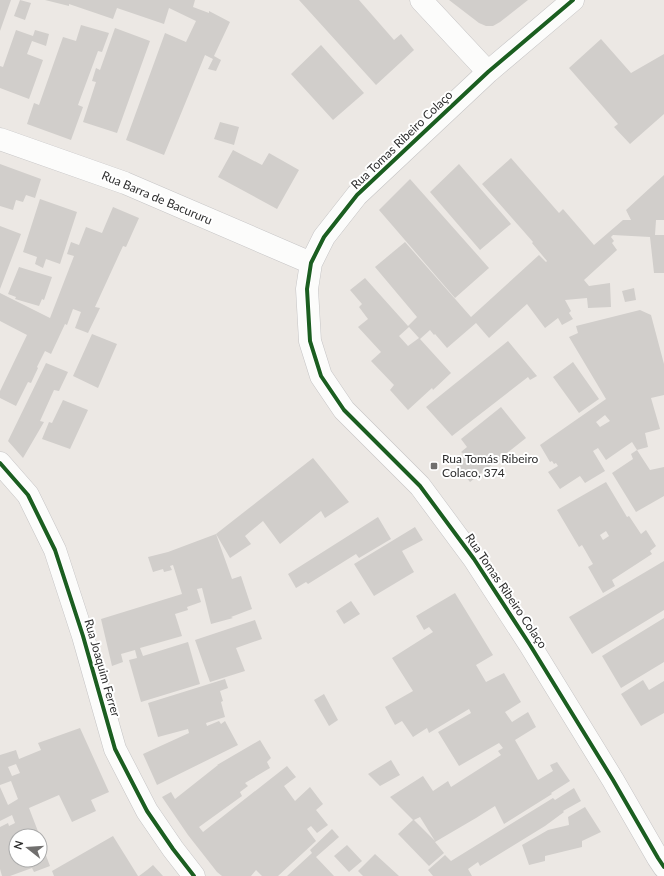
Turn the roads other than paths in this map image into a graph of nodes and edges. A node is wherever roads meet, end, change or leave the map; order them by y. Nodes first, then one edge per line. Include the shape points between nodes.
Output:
1 (421, 0) edge
2 (573, 0) edge
3 (488, 72) junction
4 (0, 139) edge
5 (311, 263) junction
6 (0, 463) edge
7 (664, 866) edge
8 (194, 876) edge

1 - 3 street
2 - 3 street, Rua Tomas Ribeiro Colaço
3 - 5 street, Rua Tomas Ribeiro Colaço via 357,195 324,237
4 - 5 street, Rua Barra de Bacururu via 125,183
5 - 7 street, Rua Tomas Ribeiro Colaço via 306,289 310,341 321,376 344,410 420,486 474,558
6 - 8 street, Rua Joaquim Ferrer via 28,495 55,550 115,749 147,811 172,849

